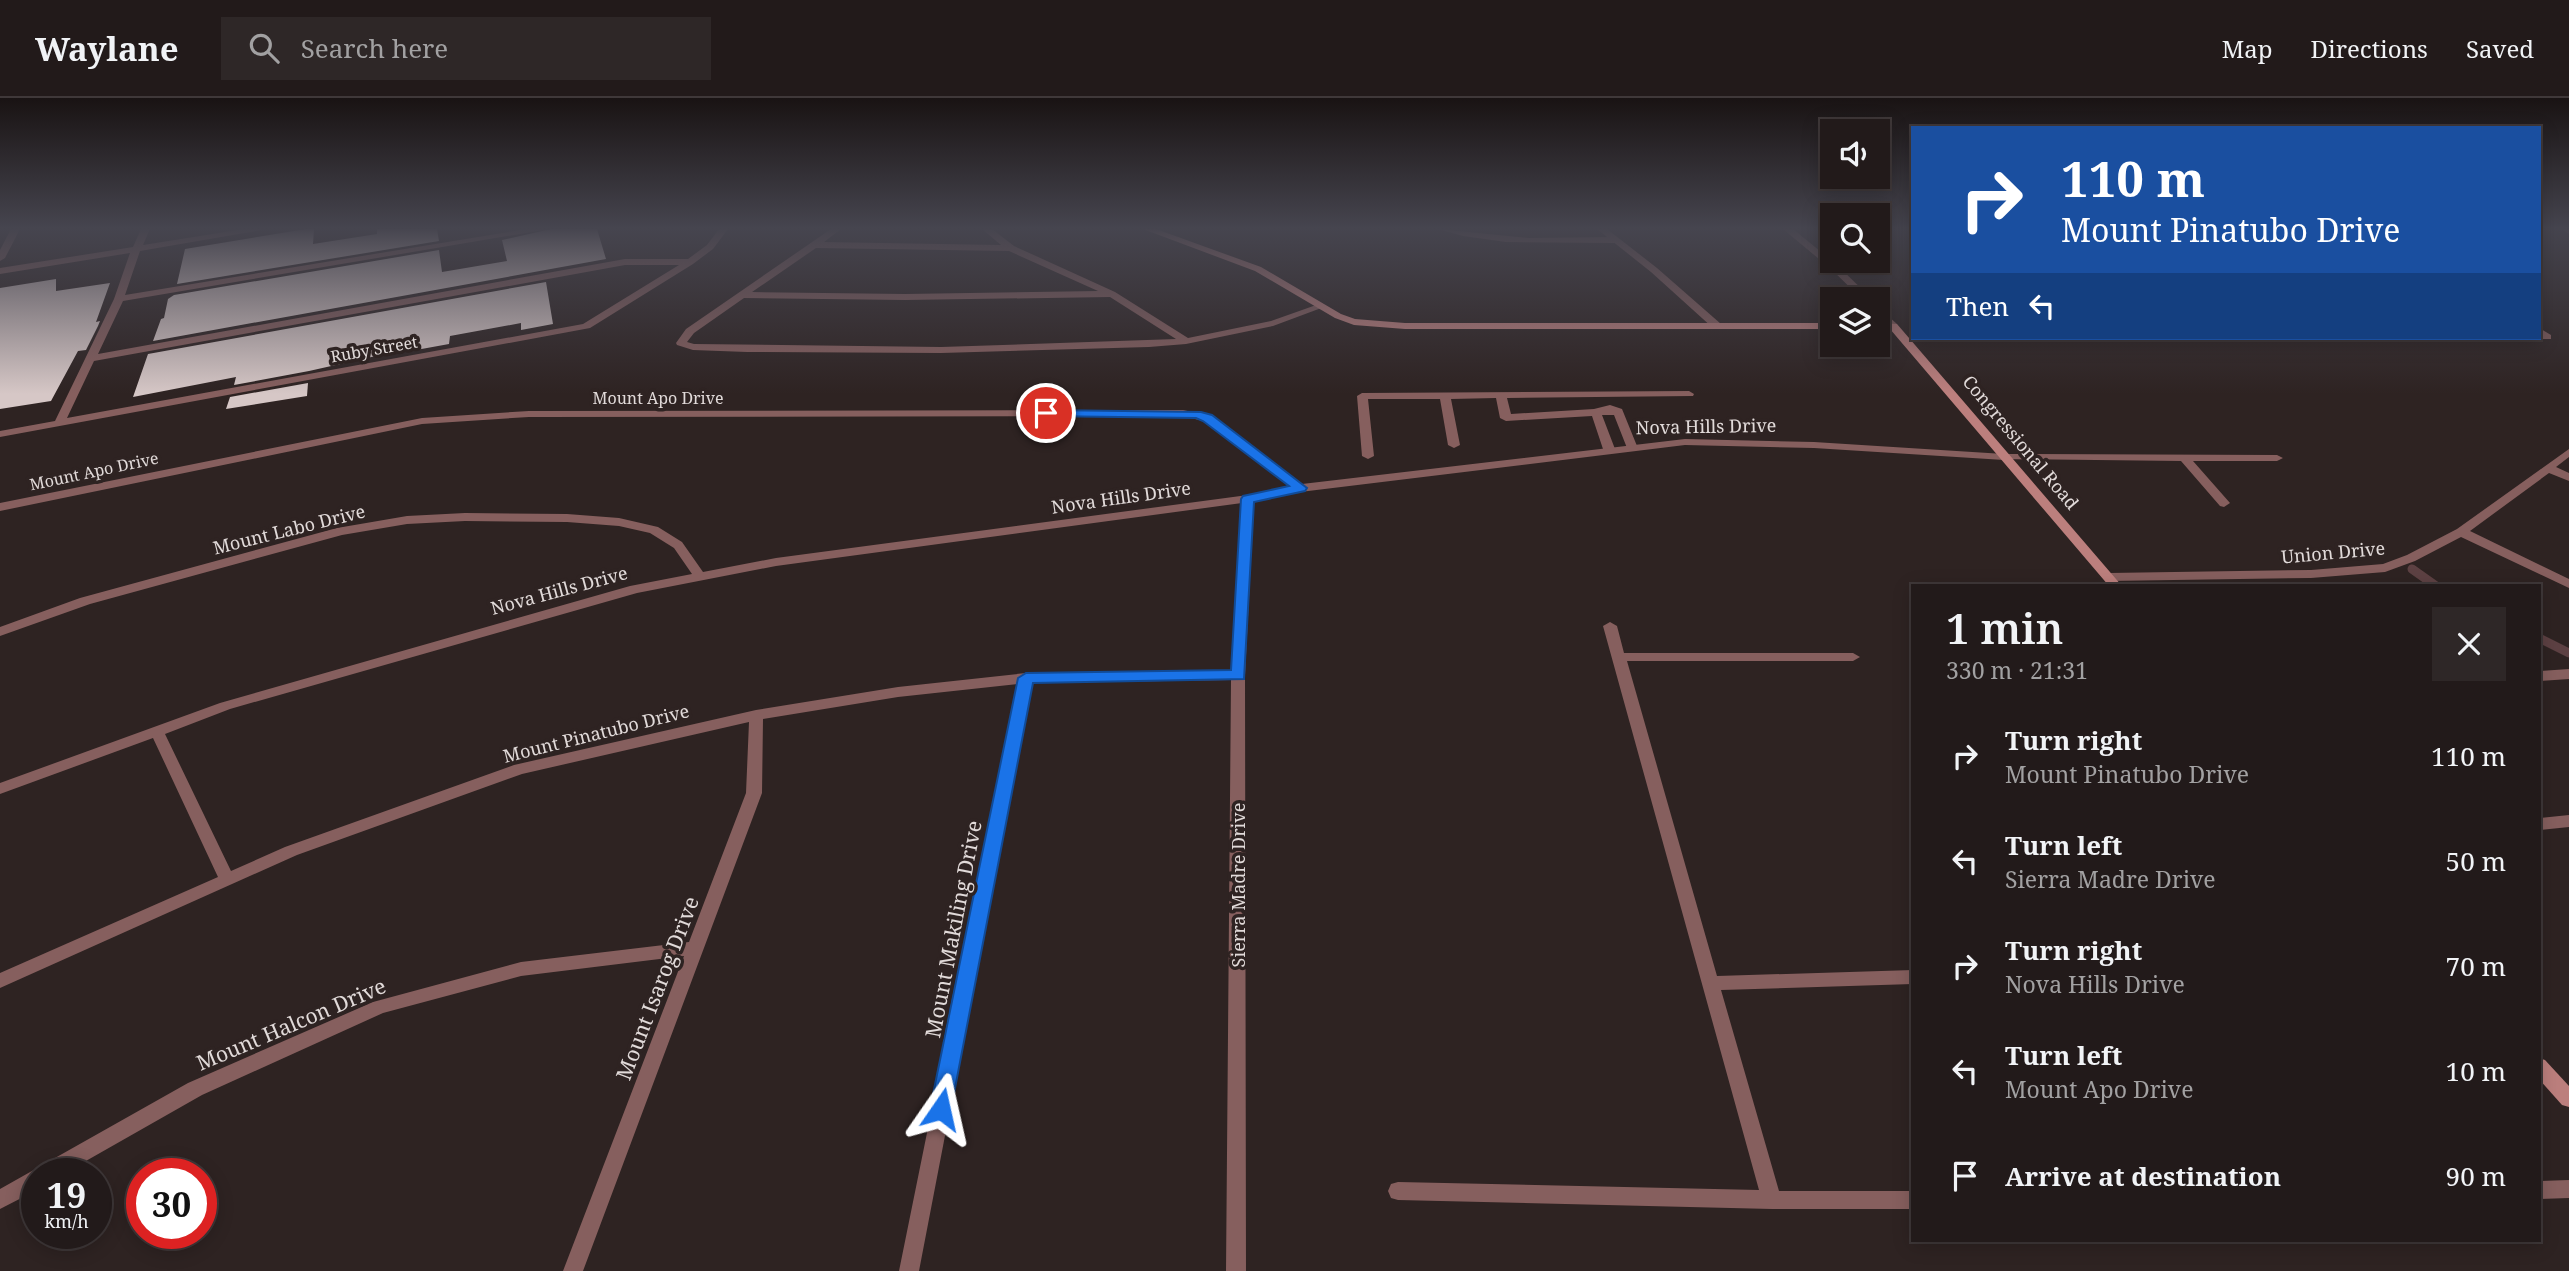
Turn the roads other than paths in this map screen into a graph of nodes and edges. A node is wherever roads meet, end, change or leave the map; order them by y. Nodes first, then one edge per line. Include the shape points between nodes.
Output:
1 (124, 284) edge
2 (212, 284) edge
3 (504, 284) edge
4 (655, 284) edge
5 (758, 284) edge
6 (1089, 284) edge
7 (1282, 284) edge
8 (1670, 284) edge
9 (1112, 294) junction
10 (741, 295) junction
11 (119, 299) junction
12 (1319, 307) junction
13 (1890, 323) edge
14 (1717, 326) junction
15 (1820, 326) edge
16 (1893, 326) joint
17 (1186, 341) junction
18 (92, 358) junction
19 (1689, 394) dead end
20 (1501, 395) junction
21 (1601, 395) junction
22 (1445, 396) junction
23 (1601, 410) junction
24 (59, 423) junction
25 (0, 434) edge
26 (1454, 445) dead end
27 (1631, 446) junction
28 (1609, 449) junction
29 (2569, 452) edge
30 (1368, 456) dead end
31 (2004, 457) junction
32 (2184, 458) junction
33 (2277, 458) dead end
34 (2548, 468) junction
35 (2569, 477) edge
36 (1300, 488) junction
37 (1248, 499) junction
38 (2224, 503) dead end
39 (0, 507) edge
40 (2461, 532) junction
41 (700, 577) junction
42 (2113, 582) edge
43 (2569, 584) edge
44 (1610, 626) dead end
45 (0, 632) edge
46 (1619, 657) junction
47 (1853, 657) dead end
48 (2569, 674) edge
49 (1238, 675) junction
50 (2541, 676) edge
51 (1026, 678) junction
52 (756, 715) junction
53 (156, 730) junction
54 (0, 789) edge
55 (2569, 821) edge
56 (2541, 824) edge
57 (227, 880) junction
58 (697, 948) junction
59 (1911, 977) edge
60 (0, 981) edge
61 (1710, 983) junction
62 (2541, 1068) edge
63 (2569, 1099) edge
64 (73, 1158) edge
65 (21, 1188) edge
66 (2541, 1189) edge
67 (2569, 1189) edge
68 (1398, 1191) dead end
69 (0, 1200) edge
70 (1772, 1200) junction
71 (1911, 1200) edge
72 (573, 1271) edge
73 (909, 1271) edge
74 (1236, 1271) edge

1 - 11 street
2 - 11 street
3 - 18 street
4 - 24 street, Ruby Street via 586,326
5 - 10 street
6 - 9 street
7 - 12 main road
8 - 14 street
9 - 10 street
9 - 17 street
10 - 17 street via 681,343 692,347 940,350 1096,348
11 - 18 street
12 - 14 main road via 1354,322 1380,325
12 - 17 street via 1273,323
13 - 16 street
14 - 15 main road
16 - 31 main road, Congressional Road
18 - 24 street
19 - 21 street
20 - 21 street
20 - 22 street
20 - 23 street via 1506,418
21 - 23 street
22 - 26 street
22 - 30 street via 1362,396
23 - 27 street via 1618,411
23 - 28 street
24 - 25 street, Ruby Street
27 - 28 street, Nova Hills Drive
27 - 31 street, Nova Hills Drive via 1746,442
28 - 36 street, Nova Hills Drive
29 - 34 street, Union Drive
31 - 32 street, Nova Hills Drive
31 - 42 main road, Congressional Road
32 - 33 street, Nova Hills Drive
32 - 38 street
34 - 35 street
34 - 40 street, Union Drive
36 - 37 street, Nova Hills Drive
36 - 39 street, Mount Apo Drive via 1207,418 1184,413 528,414 422,421
37 - 41 street, Nova Hills Drive via 776,562
37 - 49 street, Sierra Madre Drive
40 - 42 street, Union Drive via 2385,568
40 - 43 street
41 - 45 street, Mount Labo Drive via 678,545 654,530 619,522 528,517 407,520 341,531 139,586
41 - 53 street, Nova Hills Drive via 635,589 505,624 225,705
44 - 46 street
46 - 47 street
46 - 61 street
48 - 50 street
49 - 51 street, Mount Pinatubo Drive
49 - 74 street, Sierra Madre Drive
51 - 52 street, Mount Pinatubo Drive via 898,692
51 - 73 street, Mount Makiling Drive
52 - 57 street, Mount Pinatubo Drive via 519,769 291,851
52 - 58 street, Mount Isarog Drive via 754,793
53 - 54 street, Nova Hills Drive
53 - 57 street
55 - 56 street
57 - 60 street, Mount Pinatubo Drive
58 - 64 street, Mount Halcon Drive via 521,969 379,1007 195,1089
58 - 72 street, Mount Isarog Drive
59 - 61 street
61 - 70 street
62 - 63 main road
65 - 69 street
66 - 67 street
68 - 70 street
70 - 71 street

